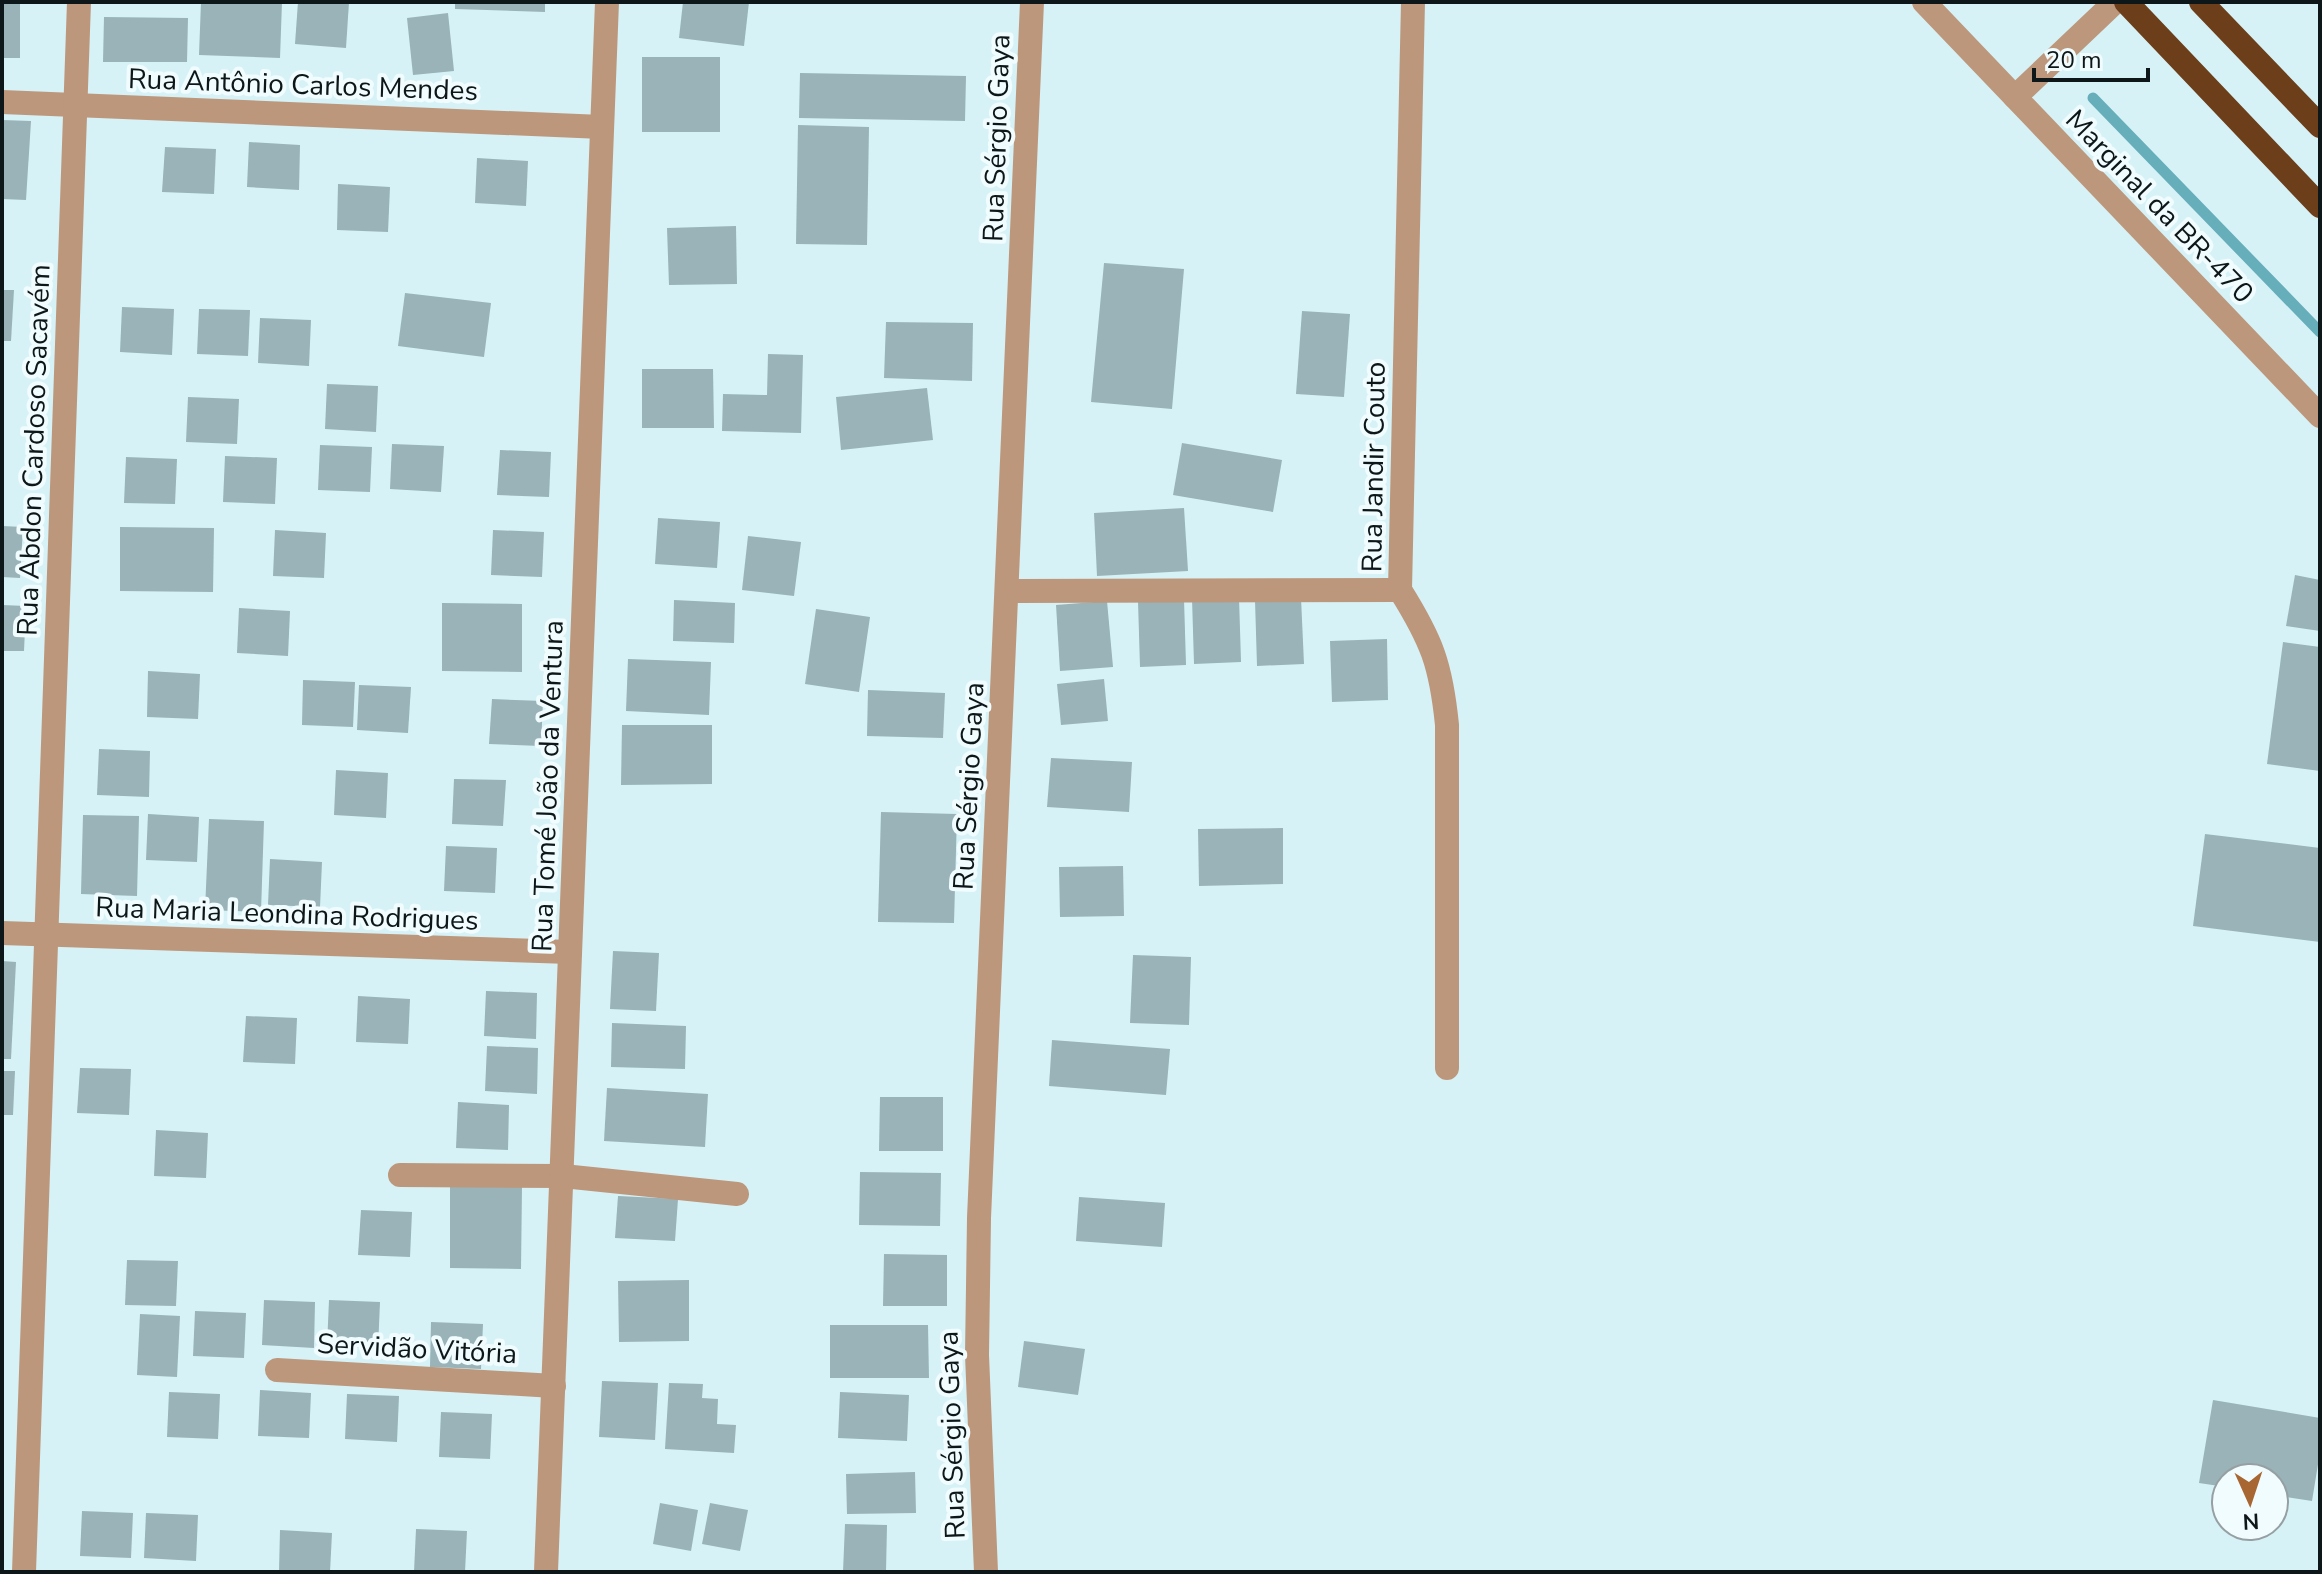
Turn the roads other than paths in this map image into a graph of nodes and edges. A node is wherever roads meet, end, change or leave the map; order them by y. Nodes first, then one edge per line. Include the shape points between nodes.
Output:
1 (79, 2) edge
2 (607, 2) edge
3 (1032, 2) edge
4 (1413, 2) edge
5 (1924, 2) edge
6 (2115, 2) edge
7 (2126, 2) edge
8 (2201, 2) edge
9 (2015, 97) junction
10 (2, 102) edge
11 (75, 105) junction
12 (2320, 126) edge
13 (602, 127) junction
14 (2320, 206) edge
15 (2320, 416) edge
16 (1400, 590) junction
17 (1007, 591) junction
18 (2, 933) edge
19 (45, 935) junction
20 (570, 952) junction
21 (1447, 1068) dead end
22 (400, 1175) dead end
23 (563, 1176) junction
24 (737, 1194) dead end
25 (277, 1370) dead end
26 (554, 1386) junction
27 (24, 1572) edge
28 (546, 1572) edge
29 (986, 1572) edge

1 - 11 street, Rua Abdon Cardoso Sacavém
2 - 13 street, Rua Tomé João da Ventura
3 - 17 street, Rua Sérgio Gaya
4 - 16 street, Rua Jandir Couto
5 - 9 street, Marginal da BR-470
6 - 9 street
7 - 14 highway
8 - 12 highway
9 - 15 street, Marginal da BR-470
10 - 11 street, Rua Antônio Carlos Mendes
11 - 13 street, Rua Antônio Carlos Mendes
11 - 19 street, Rua Abdon Cardoso Sacavém
13 - 20 street, Rua Tomé João da Ventura
16 - 17 street
16 - 21 street, Rua Jandir Couto via 1429,637 1447,725
17 - 29 street, Rua Sérgio Gaya via 979,1218 977,1355
18 - 19 street, Rua Maria Leondina Rodrigues
19 - 20 street, Rua Maria Leondina Rodrigues
19 - 27 street, Rua Abdon Cardoso Sacavém
20 - 23 street, Rua Tomé João da Ventura
22 - 23 street
23 - 24 street
23 - 26 street, Rua Tomé João da Ventura
25 - 26 street, Servidão Vitória
26 - 28 street, Rua Tomé João da Ventura

